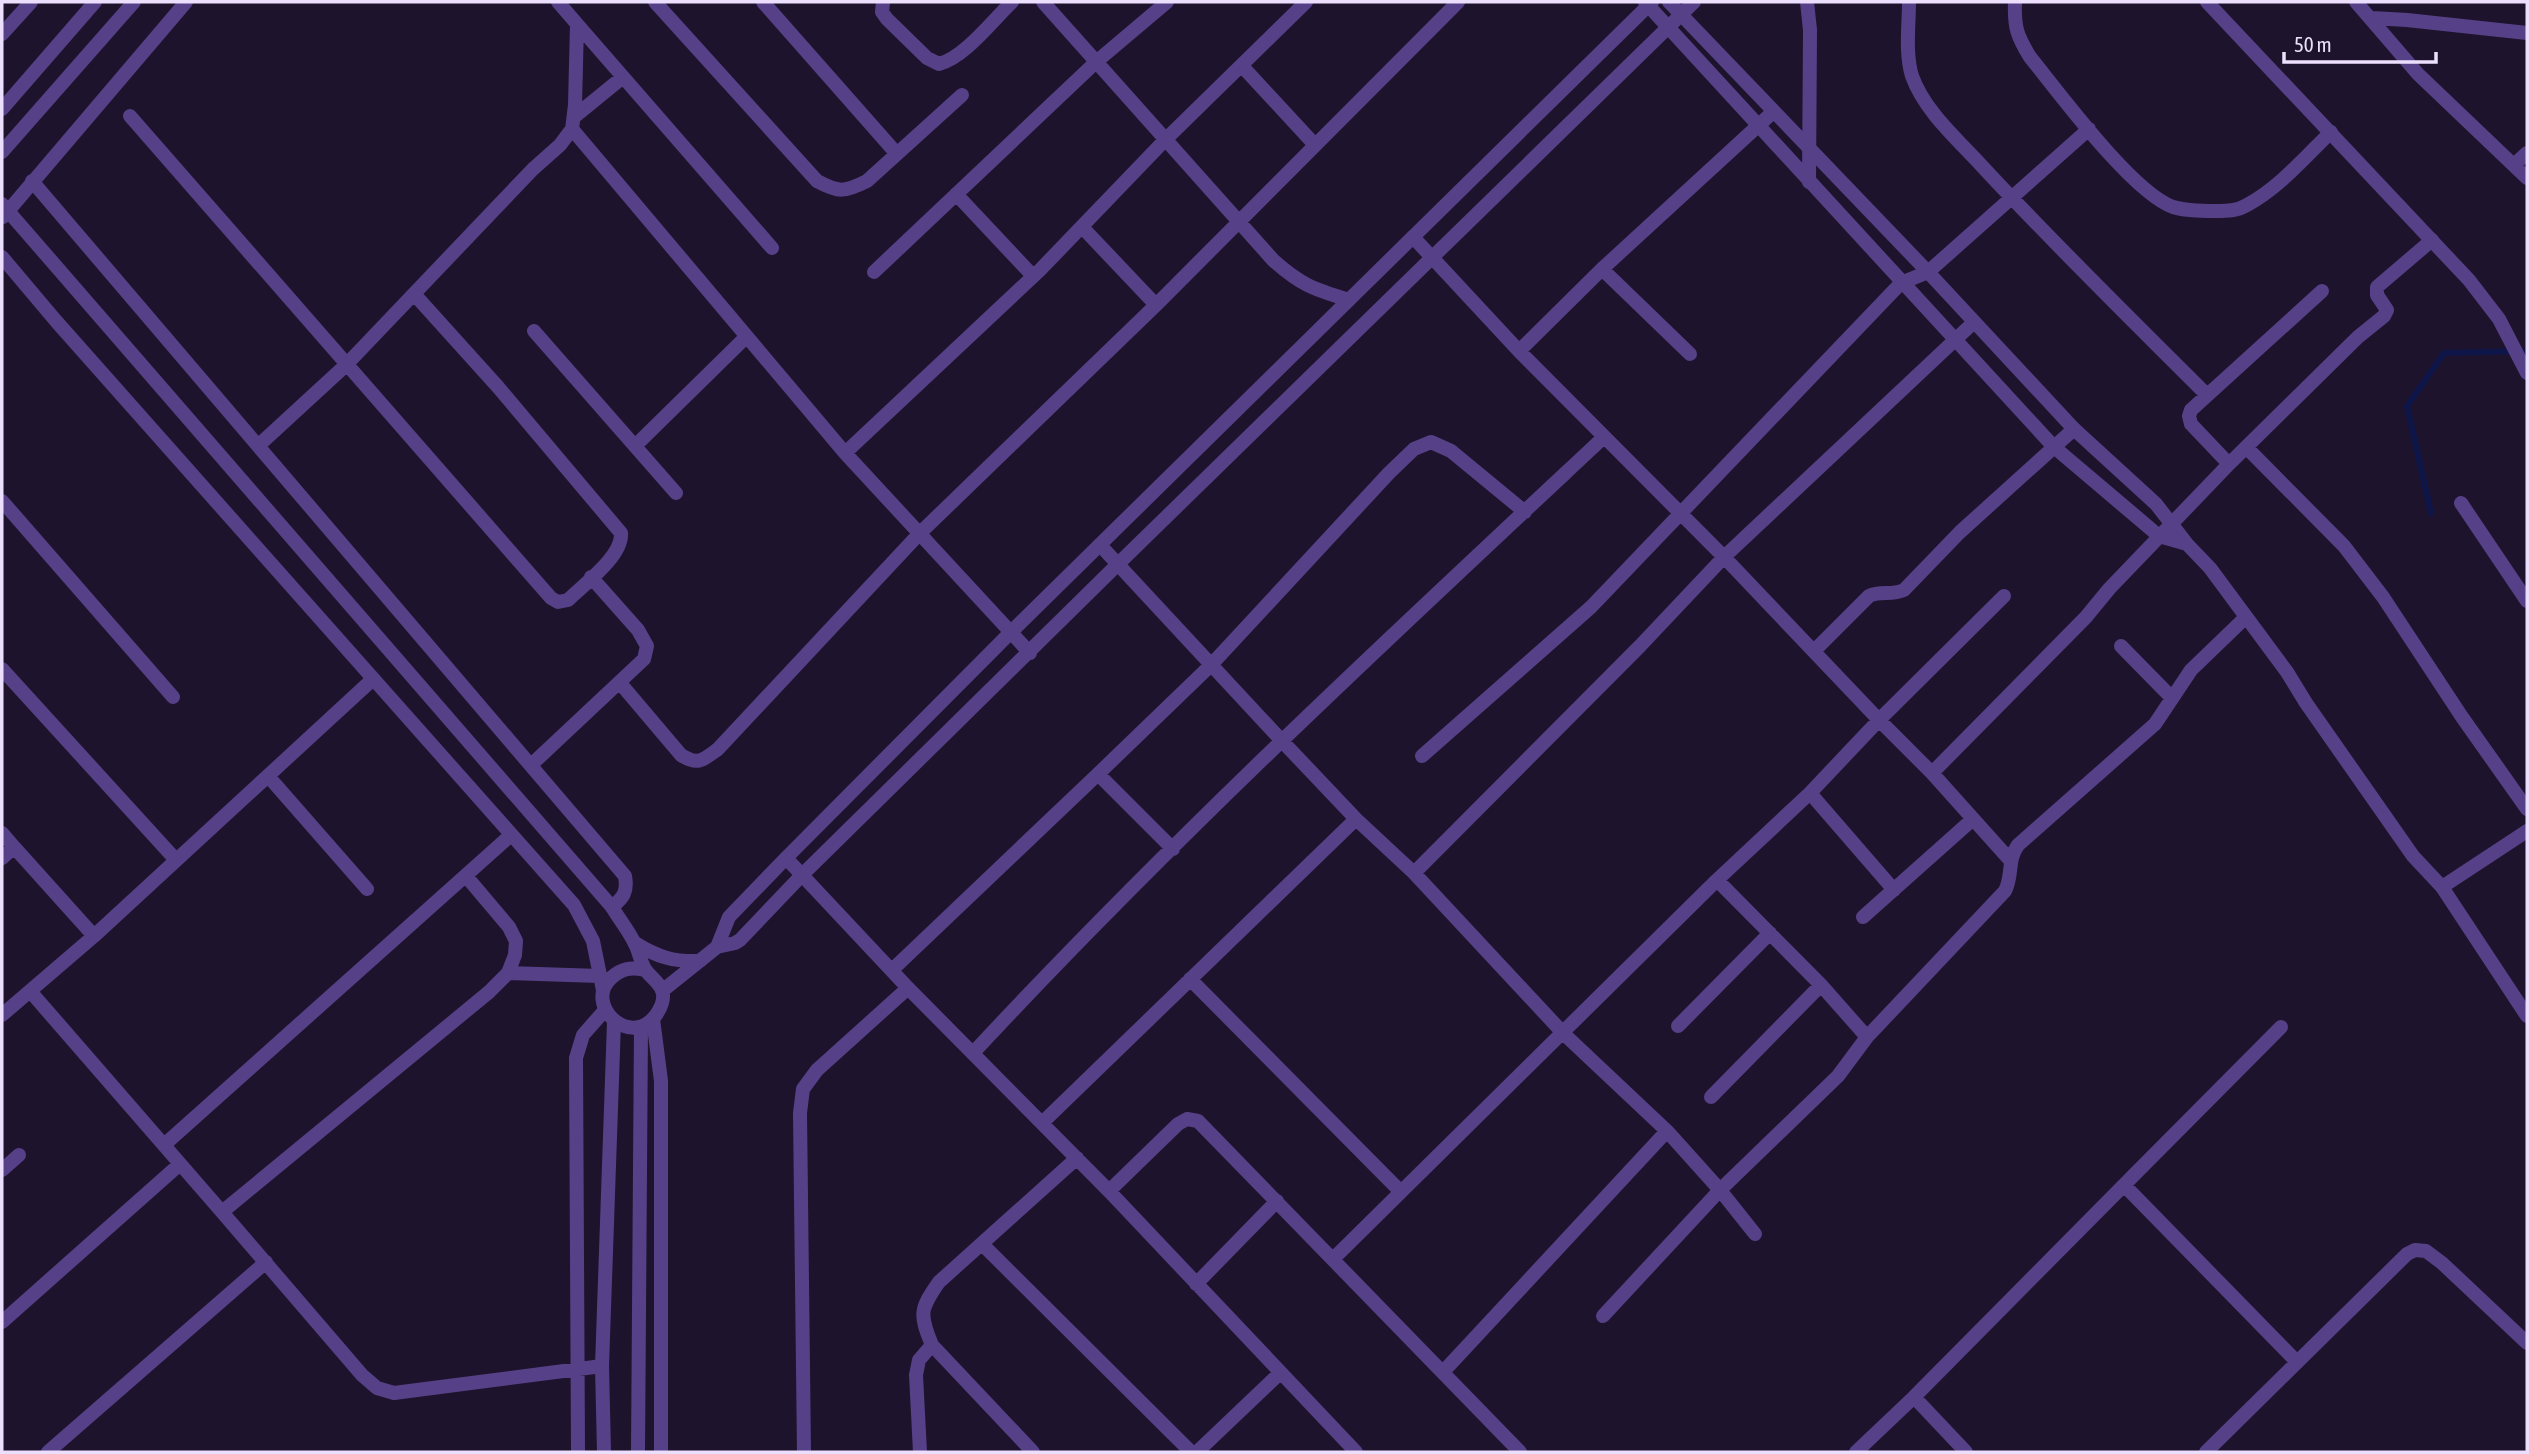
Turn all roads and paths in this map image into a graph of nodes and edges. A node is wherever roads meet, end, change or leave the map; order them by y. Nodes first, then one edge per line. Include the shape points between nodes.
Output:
1 (31, 2) edge
2 (95, 2) edge
3 (134, 2) edge
4 (186, 2) edge
5 (558, 2) edge
6 (655, 2) edge
7 (764, 2) edge
8 (883, 2) edge
9 (1012, 2) edge
10 (1043, 2) edge
11 (1167, 2) edge
12 (1306, 2) edge
13 (1458, 2) edge
14 (1669, 2) edge
15 (1694, 2) edge
16 (1807, 2) edge
17 (1909, 2) edge
18 (2015, 2) edge
19 (2207, 2) edge
20 (2356, 2) edge
21 (1649, 3) edge
22 (1681, 15) junction
23 (2372, 18) junction
24 (578, 24) junction
25 (1668, 28) junction
26 (3, 31) edge
27 (2527, 33) edge
28 (1096, 62) junction
29 (1242, 66) junction
30 (623, 77) junction
31 (962, 95) dead end
32 (2, 109) edge
33 (1773, 112) junction
34 (130, 116) dead end
35 (573, 123) junction
36 (1758, 126) junction
37 (2089, 129) junction
38 (2331, 132) junction
39 (1165, 140) junction
40 (1315, 145) junction
41 (1809, 150) junction
42 (2, 152) edge
43 (2527, 153) edge
44 (897, 154) junction
45 (2515, 164) junction
46 (2527, 178) edge
47 (32, 181) junction
48 (1809, 182) junction
49 (956, 194) junction
50 (2011, 198) junction
51 (4, 211) edge
52 (1238, 223) junction
53 (1083, 228) junction
54 (1413, 237) junction
55 (2432, 240) junction
56 (772, 248) dead end
57 (2, 257) edge
58 (1433, 257) junction
59 (1602, 269) junction
60 (874, 272) dead end
61 (1927, 272) junction
62 (1033, 276) junction
63 (1901, 283) junction
64 (2322, 291) dead end
65 (415, 295) junction
66 (1349, 300) junction
67 (1156, 305) junction
68 (1973, 323) junction
69 (534, 331) dead end
70 (746, 337) junction
71 (1955, 340) junction
72 (1519, 351) junction
73 (1690, 354) dead end
74 (346, 365) junction
75 (2526, 371) edge
76 (2207, 395) junction
77 (2074, 429) junction
78 (1604, 437) junction
79 (259, 445) junction
80 (635, 446) junction
81 (2054, 447) junction
82 (2246, 447) junction
83 (845, 453) junction
84 (2229, 464) junction
85 (676, 493) dead end
86 (2, 501) edge
87 (2461, 503) dead end
88 (1525, 512) junction
89 (1680, 514) junction
90 (2172, 523) junction
91 (919, 534) junction
92 (2159, 536) junction
93 (2187, 544) junction
94 (1100, 545) junction
95 (1724, 557) junction
96 (1117, 565) junction
97 (591, 577) junction
98 (2004, 596) dead end
99 (2527, 601) edge
100 (2246, 617) junction
101 (1011, 632) junction
102 (2122, 646) dead end
103 (1814, 651) junction
104 (1030, 653) junction
105 (1211, 665) junction
106 (2, 669) edge
107 (373, 679) junction
108 (620, 683) junction
109 (173, 697) dead end
110 (2171, 697) junction
111 (1878, 720) junction
112 (1282, 741) junction
113 (1422, 756) dead end
114 (531, 765) junction
115 (1932, 773) junction
116 (1098, 774) junction
117 (268, 776) junction
118 (1810, 793) junction
119 (2527, 809) edge
120 (1356, 819) junction
121 (1973, 819) junction
122 (2527, 831) edge
123 (2, 833) edge
124 (510, 835) junction
125 (14, 847) junction
126 (1173, 849) junction
127 (2, 858) edge
128 (786, 858) junction
129 (176, 860) junction
130 (2010, 860) junction
131 (1414, 873) junction
132 (802, 875) junction
133 (466, 876) junction
134 (1717, 880) junction
135 (2442, 887) junction
136 (367, 889) dead end
137 (1894, 890) junction
138 (612, 908) junction
139 (1863, 917) dead end
140 (1770, 933) junction
141 (94, 936) junction
142 (635, 943) junction
143 (717, 947) junction
144 (700, 961) junction
145 (645, 970) junction
146 (892, 970) junction
147 (508, 973) junction
148 (1190, 979) junction
149 (602, 983) junction
150 (1821, 985) junction
151 (908, 988) junction
152 (30, 991) junction
153 (663, 991) junction
154 (2525, 1008) edge
155 (2, 1015) edge
156 (610, 1016) junction
157 (647, 1023) junction
158 (1678, 1026) dead end
159 (2281, 1027) dead end
160 (1564, 1034) junction
161 (1867, 1037) junction
162 (973, 1053) junction
163 (1711, 1097) dead end
164 (1042, 1123) junction
165 (1667, 1131) junction
166 (164, 1145) junction
167 (19, 1155) dead end
168 (1077, 1158) junction
169 (180, 1164) junction
170 (2, 1170) edge
171 (2124, 1185) junction
172 (1720, 1190) junction
173 (1109, 1191) junction
174 (1401, 1192) junction
175 (1277, 1201) junction
176 (222, 1212) junction
177 (1755, 1234) dead end
178 (982, 1244) junction
179 (1333, 1259) junction
180 (266, 1262) junction
181 (1196, 1284) junction
182 (1603, 1316) dead end
183 (2, 1322) edge
184 (2527, 1343) edge
185 (932, 1345) junction
186 (2297, 1362) junction
187 (602, 1366) junction
188 (577, 1368) junction
189 (1443, 1372) junction
190 (1280, 1373) junction
191 (1914, 1397) junction
192 (48, 1452) edge
193 (578, 1452) edge
194 (604, 1452) edge
195 (638, 1452) edge
196 (661, 1452) edge
197 (804, 1452) edge
198 (920, 1452) edge
199 (1033, 1452) edge
200 (1191, 1452) edge
201 (1197, 1452) edge
202 (1356, 1452) edge
203 (1520, 1452) edge
204 (1856, 1452) edge
205 (1966, 1452) edge
206 (2206, 1452) edge

1 - 26 street
2 - 32 street
3 - 42 street
4 - 47 street
5 - 24 street
6 - 44 street via 817,181 833,190 848,191
7 - 44 street
8 - 9 street via 887,19 939,64 962,51
10 - 28 street
11 - 28 street
12 - 29 street
13 - 40 street
14 - 22 street
15 - 22 street
16 - 41 street
17 - 50 street via 1913,78 1941,121
18 - 37 street via 2014,25 2020,41
19 - 38 street
20 - 23 street
21 - 25 street
21 - 54 street
22 - 25 street
22 - 33 street
23 - 27 street
23 - 45 street via 2418,74
24 - 30 street
24 - 35 street
25 - 36 street
25 - 58 street
28 - 39 street
28 - 49 street
29 - 39 street
29 - 40 street
30 - 35 street
30 - 56 street
31 - 44 street
33 - 36 street
33 - 41 street
34 - 74 street
35 - 65 street
35 - 70 street
36 - 48 street
36 - 59 street
37 - 38 street via 2161,200 2174,207 2204,211 2246,206
37 - 50 street
38 - 55 street
39 - 52 street
39 - 53 street
40 - 52 street
41 - 48 street
41 - 61 street
43 - 45 street
45 - 46 street
47 - 51 street
47 - 79 street
48 - 63 street
49 - 60 street
49 - 62 street
50 - 61 street
50 - 76 street
51 - 138 street
52 - 66 street via 1296,281
52 - 67 street
53 - 62 street
53 - 67 street
54 - 58 street
54 - 66 street
55 - 75 street via 2499,319
55 - 82 street via 2377,287 2387,310 2384,316
57 - 107 street
58 - 72 street
58 - 96 street
59 - 72 street
59 - 73 street
61 - 63 street
61 - 68 street
62 - 83 street
63 - 71 street
63 - 89 street
64 - 76 street
65 - 74 street
65 - 97 street via 616,524 621,533 619,549
66 - 94 street
67 - 91 street
68 - 71 street
68 - 77 street
69 - 80 street
70 - 80 street
70 - 83 street
71 - 81 street
71 - 95 street
72 - 78 street
74 - 79 street
74 - 97 street via 551,598 568,600
76 - 84 street via 2192,410 2191,424
77 - 81 street
77 - 90 street
78 - 88 street
78 - 89 street
79 - 114 street
80 - 85 street
81 - 92 street
81 - 103 street via 1904,590 1869,596
82 - 84 street
82 - 119 street via 2344,546
83 - 91 street
84 - 90 street
86 - 109 street
87 - 99 street
88 - 105 street via 1451,451 1431,442 1414,449
88 - 112 street
89 - 95 street
89 - 113 street via 1591,607
90 - 92 street
90 - 93 street
91 - 101 street
91 - 108 street via 718,749 702,760 690,761 681,755
92 - 93 street
92 - 115 street
93 - 100 street
94 - 96 street
94 - 101 street
95 - 103 street
95 - 131 street
96 - 104 street
96 - 105 street
97 - 108 street via 647,646 644,659
98 - 111 street
100 - 110 street via 2191,670
100 - 135 street via 2413,856
101 - 104 street
101 - 128 street
102 - 110 street
103 - 111 street
104 - 132 street
105 - 112 street
105 - 116 street
106 - 129 street
107 - 117 street
107 - 124 street
108 - 114 street
110 - 130 street via 2155,724 2018,845
111 - 115 street
111 - 118 street
112 - 120 street
112 - 126 street
114 - 138 street via 625,876 624,897
115 - 121 street
116 - 126 street
116 - 146 street
117 - 129 street
117 - 136 street
118 - 134 street
118 - 137 street
120 - 131 street
120 - 148 street
121 - 130 street
121 - 137 street
122 - 135 street
123 - 125 street
124 - 133 street
124 - 149 street via 575,905 593,941
125 - 127 street
125 - 141 street
126 - 162 street
128 - 132 street
128 - 143 street via 729,917
129 - 141 street
130 - 161 street via 2010,882 2005,891
131 - 160 street
132 - 143 street via 740,940
132 - 146 street
133 - 147 street via 516,940
133 - 166 street
134 - 140 street
134 - 160 street
135 - 154 street
137 - 139 street
138 - 142 street
140 - 150 street
140 - 158 street
141 - 152 street
142 - 144 street via 668,960
142 - 145 street
143 - 144 street
144 - 153 street
145 - 149 street via 626,968
145 - 153 street
146 - 151 street
147 - 149 street
147 - 176 street
148 - 164 street
148 - 174 street
149 - 156 street
150 - 161 street
150 - 163 street
151 - 162 street
151 - 197 street via 817,1070 803,1089
152 - 155 street
152 - 166 street
153 - 157 street via 662,1004
156 - 157 street via 626,1027
156 - 187 street
156 - 188 street via 583,1035 576,1058
157 - 195 street
157 - 196 street via 660,1061 661,1081
159 - 171 street
160 - 165 street
160 - 174 street
161 - 172 street via 1838,1076
162 - 164 street
164 - 168 street
165 - 172 street
165 - 189 street
166 - 169 street
167 - 170 street
168 - 173 street
168 - 178 street
169 - 176 street
169 - 183 street
171 - 186 street
171 - 191 street
172 - 177 street
172 - 182 street
173 - 175 street via 1187,1119 1208,1129
173 - 181 street
174 - 179 street
175 - 179 street
175 - 181 street
176 - 180 street
178 - 185 street via 939,1282 924,1303 923,1324
178 - 200 street
179 - 189 street
180 - 188 street via 377,1388 394,1392
180 - 192 street
181 - 190 street
184 - 186 street via 2442,1263 2426,1251 2415,1251
185 - 198 street via 919,1360 916,1375
185 - 199 street
186 - 206 street
187 - 188 street
187 - 194 street
188 - 193 street
189 - 203 street
190 - 201 street
190 - 202 street
191 - 204 street
191 - 205 street

